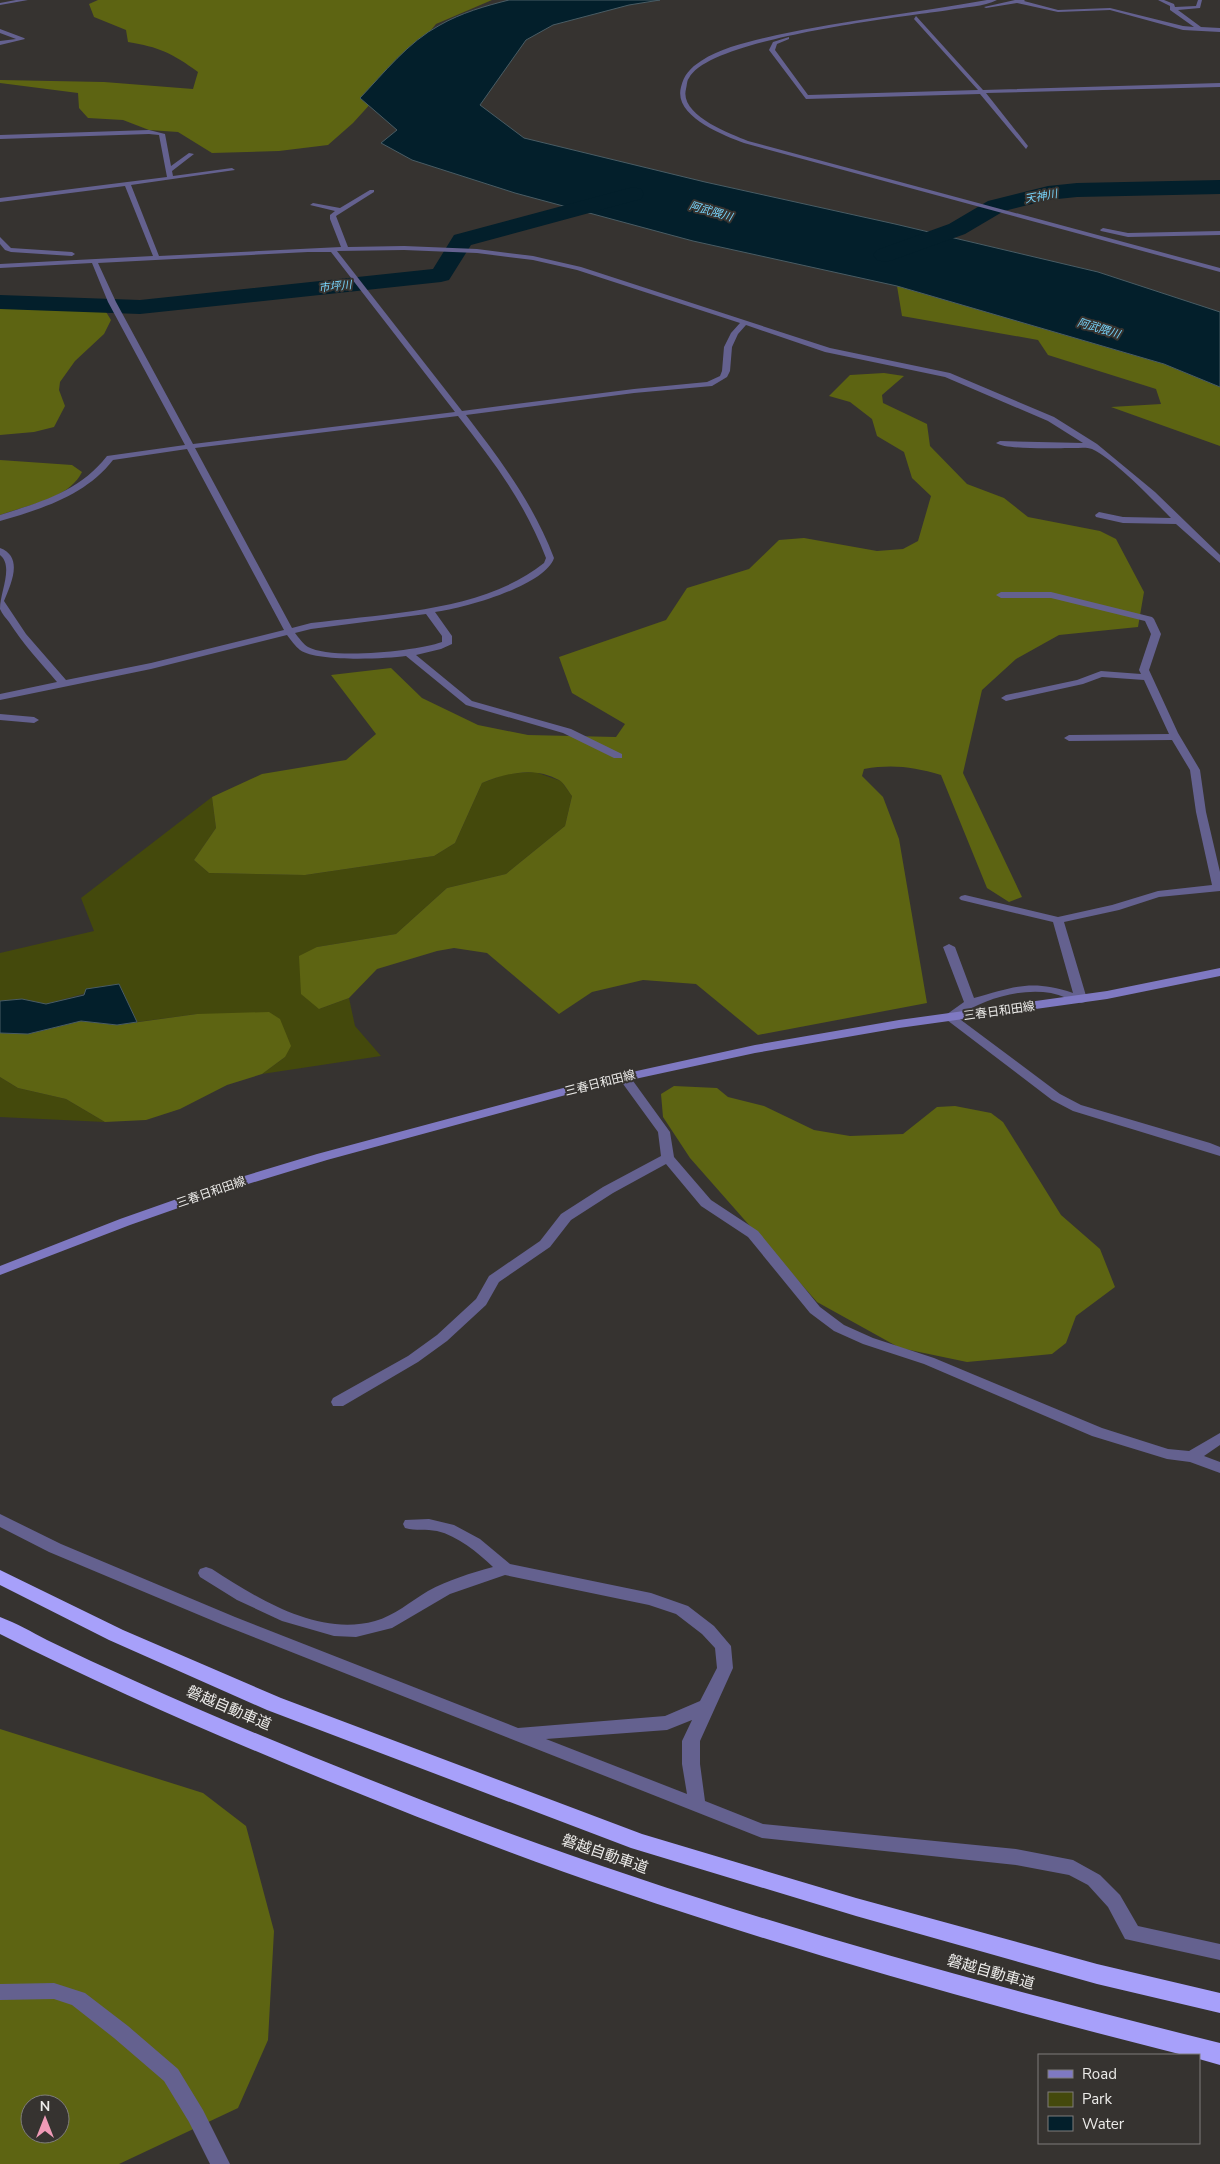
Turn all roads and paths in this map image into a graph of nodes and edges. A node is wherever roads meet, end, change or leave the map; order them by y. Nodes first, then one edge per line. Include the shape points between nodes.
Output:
1 (26, 0) edge
2 (994, 0) edge
3 (1160, 0) edge
4 (1200, 0) edge
5 (1020, 1) edge
6 (0, 4) edge
7 (1172, 8) junction
8 (916, 18) junction
9 (1199, 28) junction
10 (818, 29) junction
11 (1220, 30) edge
12 (0, 31) edge
13 (823, 35) dead end
14 (798, 39) dead end
15 (0, 43) edge
16 (775, 43) junction
17 (1220, 85) edge
18 (982, 92) junction
19 (0, 137) edge
20 (1026, 147) dead end
21 (191, 154) dead end
22 (169, 170) junction
23 (232, 170) dead end
24 (170, 178) junction
25 (127, 184) junction
26 (372, 192) dead end
27 (0, 200) edge
28 (313, 205) dead end
29 (341, 210) junction
30 (1030, 218) junction
31 (1220, 233) edge
32 (0, 240) edge
33 (64, 246) dead end
34 (332, 249) junction
35 (345, 249) junction
36 (72, 254) junction
37 (157, 258) junction
38 (94, 261) junction
39 (71, 262) junction
40 (0, 266) edge
41 (1220, 270) edge
42 (745, 322) junction
43 (461, 412) junction
44 (1000, 443) dead end
45 (191, 446) junction
46 (1094, 446) junction
47 (1098, 515) dead end
48 (0, 518) edge
49 (1178, 521) junction
50 (0, 551) edge
51 (1220, 560) edge
52 (1001, 595) dead end
53 (0, 601) edge
54 (430, 612) junction
55 (290, 632) junction
56 (408, 654) junction
57 (1147, 677) junction
58 (64, 684) junction
59 (0, 697) edge
60 (1006, 698) dead end
61 (0, 717) edge
62 (34, 720) dead end
63 (1176, 737) junction
64 (1069, 738) dead end
65 (618, 756) dead end
66 (1219, 888) edge
67 (965, 898) dead end
68 (1058, 920) junction
69 (950, 947) dead end
70 (1220, 972) edge
71 (1081, 999) junction
72 (970, 1003) junction
73 (949, 1017) junction
74 (624, 1077) junction
75 (1220, 1152) edge
76 (668, 1158) junction
77 (0, 1271) edge
78 (338, 1402) dead end
79 (1220, 1438) edge
80 (1192, 1457) junction
81 (1220, 1468) edge
82 (0, 1520) edge
83 (410, 1524) dead end
84 (505, 1569) junction
85 (206, 1573) dead end
86 (0, 1577) edge
87 (0, 1625) edge
88 (706, 1706) junction
89 (516, 1735) junction
90 (697, 1804) junction
91 (1220, 1952) edge
92 (0, 1992) edge
93 (1220, 2003) edge
94 (1220, 2054) edge
95 (220, 2164) edge

1 - 6 street
2 - 10 street
3 - 7 street
4 - 7 street via 1198,7
5 - 8 street
5 - 9 street via 1058,11 1110,9
7 - 9 street
8 - 13 street
8 - 18 street
9 - 11 street
10 - 16 street
10 - 30 street via 760,40 725,52 690,72 684,80 683,98 704,122 746,142
12 - 15 street via 22,39
14 - 16 street
16 - 18 street via 772,50 806,97
17 - 18 street
18 - 20 street
19 - 22 street via 162,134
21 - 22 street
22 - 24 street
23 - 24 street
24 - 25 street
25 - 27 street
25 - 37 street
26 - 29 street
28 - 29 street
29 - 35 street via 333,215 333,219
30 - 31 street via 1043,217 1128,235
30 - 41 street
32 - 36 street via 11,250
33 - 36 street
34 - 35 street
34 - 37 street
34 - 43 street
35 - 42 street via 445,249 534,258 594,272
36 - 39 street
37 - 38 street
38 - 39 street
38 - 45 street via 112,302
39 - 40 street
42 - 43 street via 728,346 723,377 709,384
42 - 46 street via 828,350 947,375 1051,419
43 - 45 street
43 - 54 street via 527,506 550,558 545,568 512,587 474,602
44 - 46 street
45 - 48 street via 110,458 73,491 56,500
45 - 55 street
46 - 49 street via 1152,494
47 - 49 street via 1123,520
49 - 51 street
50 - 53 street via 9,558 11,566
52 - 57 street via 1051,595 1149,619 1156,634 1144,670
53 - 58 street via 23,636
54 - 55 street via 338,622
54 - 56 street via 447,636 447,644
55 - 56 street via 306,650 319,653
55 - 58 street
56 - 65 street via 469,703 567,731
57 - 60 street via 1101,674 1080,682
57 - 63 street
58 - 59 street
61 - 62 street
63 - 64 street
63 - 66 street via 1195,770
66 - 68 street via 1158,894 1115,908
67 - 68 street
68 - 71 street
69 - 72 street
70 - 71 main road, 三春日和田線
71 - 72 street via 1053,990 1024,988
71 - 73 main road, 三春日和田線
72 - 73 street
73 - 74 main road, 三春日和田線 via 755,1048
73 - 75 street via 1056,1097 1077,1108
74 - 76 street via 664,1132
74 - 77 main road, 三春日和田線 via 322,1157 233,1184
76 - 78 street via 608,1190 566,1218 545,1244 494,1279 481,1302 442,1338
76 - 80 street via 706,1203 753,1234 815,1310 839,1328 929,1361 1097,1432 1168,1454
79 - 80 street
80 - 81 street
82 - 89 street via 55,1548 229,1621
83 - 84 street via 438,1525 462,1534
84 - 85 street via 444,1590 376,1627 356,1631 322,1628 281,1613 234,1592
84 - 88 street via 651,1599 682,1610 723,1646 725,1668
86 - 93 highway, 磐越自動車道 via 116,1635 274,1704 639,1842 856,1908 1097,1974
87 - 94 highway, 磐越自動車道 via 84,1668 241,1737 451,1821 619,1882 841,1952 1088,2022
88 - 89 street via 667,1723
88 - 90 street via 691,1741
89 - 90 street
90 - 91 street via 762,1831 1016,1857 1073,1868 1094,1880 1114,1901 1132,1933
92 - 95 street via 54,1991 78,1999 121,2032 171,2076

